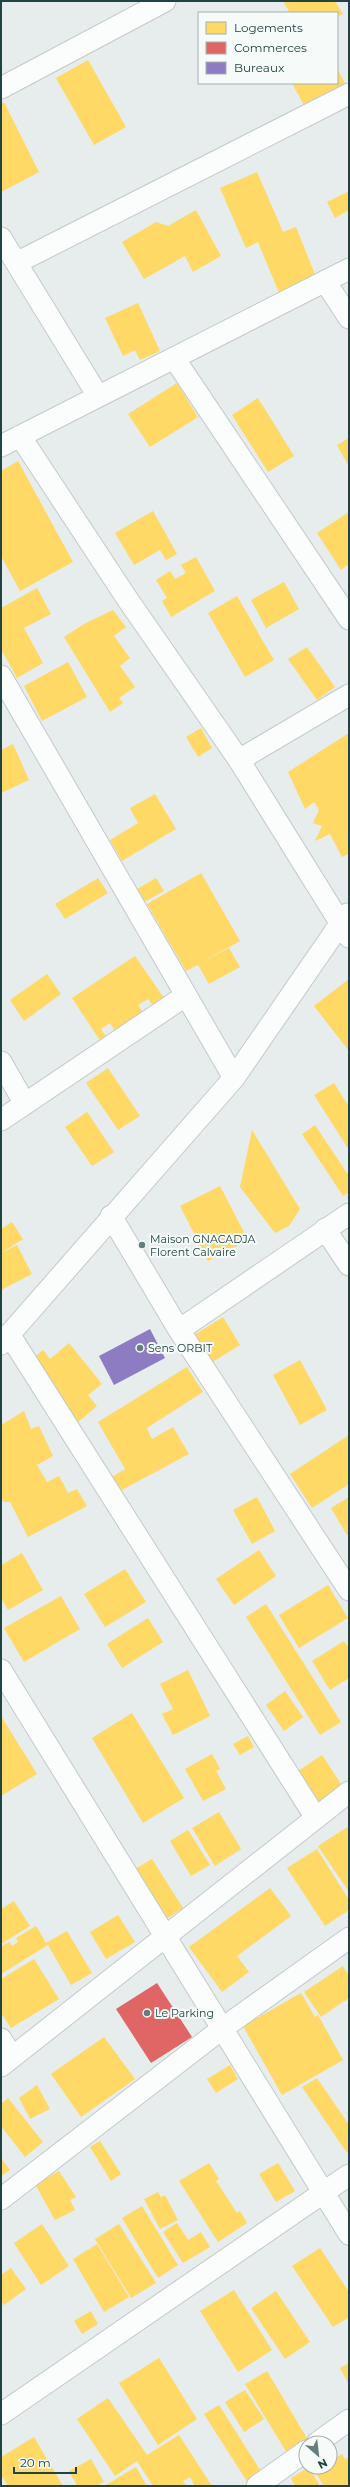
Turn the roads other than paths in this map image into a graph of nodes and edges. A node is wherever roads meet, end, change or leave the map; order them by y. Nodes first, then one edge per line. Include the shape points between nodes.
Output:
1 (165, 1) edge
2 (1, 88) edge
3 (349, 94) edge
4 (1, 238) edge
5 (18, 262) junction
6 (349, 269) edge
7 (325, 281) junction
8 (349, 318) edge
9 (174, 358) junction
10 (98, 396) junction
11 (20, 436) junction
12 (1, 446) edge
13 (349, 619) edge
14 (1, 676) edge
15 (349, 696) edge
16 (239, 760) junction
17 (346, 925) edge
18 (185, 996) junction
19 (1, 1062) edge
20 (234, 1078) junction
21 (25, 1104) junction
22 (1, 1120) edge
23 (349, 1214) edge
24 (111, 1216) junction
25 (325, 1230) junction
26 (349, 1266) edge
27 (179, 1330) junction
28 (5, 1339) edge
29 (349, 1590) edge
30 (1, 1670) edge
31 (349, 1792) edge
32 (316, 1818) junction
33 (166, 1938) junction
34 (349, 1938) edge
35 (222, 2028) junction
36 (1, 2039) edge
37 (7, 2062) edge
38 (349, 2175) edge
39 (323, 2194) junction
40 (1, 2200) edge
41 (349, 2234) edge
42 (1, 2414) edge
43 (349, 2420) edge
44 (328, 2435) edge
45 (298, 2457) edge
46 (257, 2486) edge

1 - 2 street
3 - 5 street
4 - 5 street
5 - 10 street
6 - 7 street
7 - 8 street
7 - 9 street
9 - 10 street
9 - 13 street
10 - 11 street
11 - 12 street
11 - 16 street via 128,600
14 - 18 street
15 - 16 street
16 - 17 street
17 - 20 street
18 - 20 street
18 - 21 street
19 - 21 street
20 - 24 street
21 - 22 street
23 - 25 street
24 - 27 street
24 - 28 street
25 - 26 street
25 - 27 street
27 - 29 street
28 - 32 street
30 - 33 street
31 - 32 street
32 - 33 street
33 - 35 street
33 - 37 street
34 - 35 street
35 - 39 street
35 - 40 street
36 - 37 street
38 - 39 street
39 - 41 street
39 - 42 street
43 - 44 street
45 - 46 street

